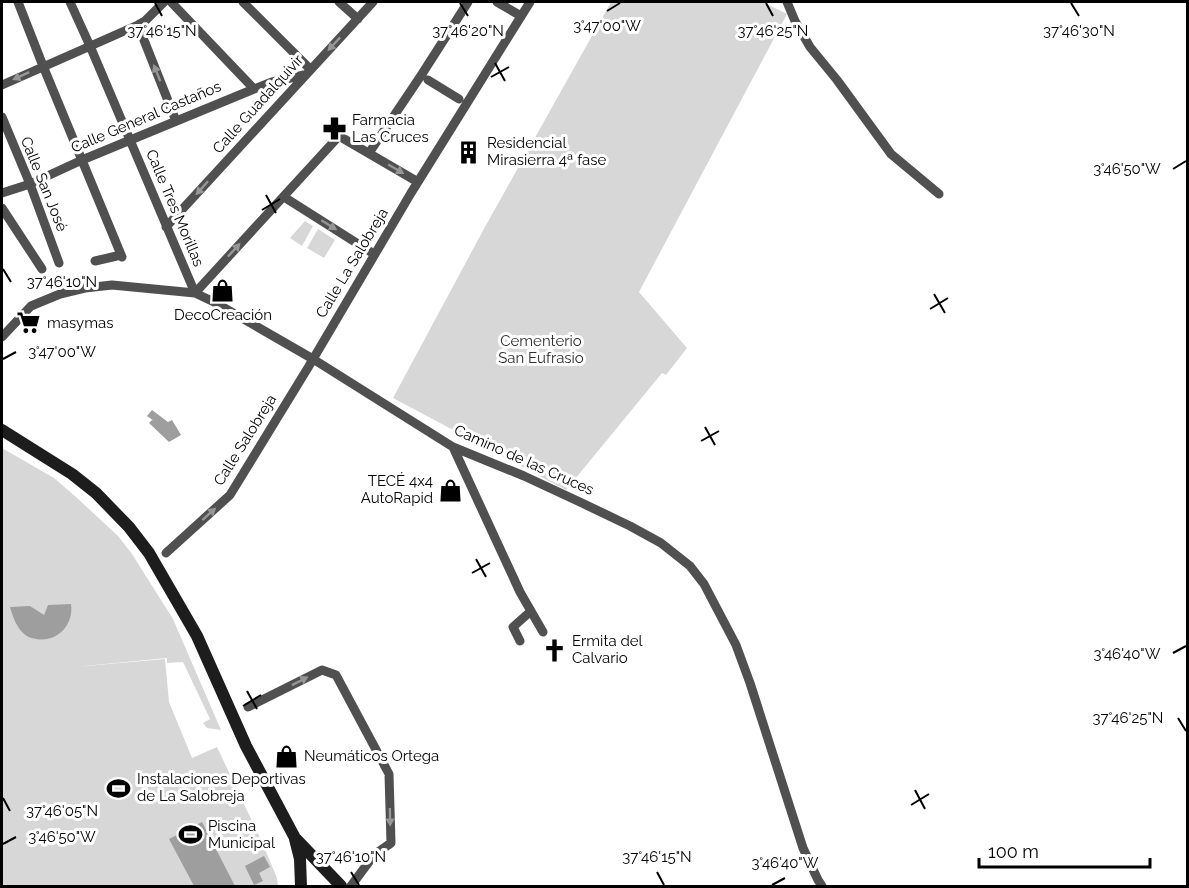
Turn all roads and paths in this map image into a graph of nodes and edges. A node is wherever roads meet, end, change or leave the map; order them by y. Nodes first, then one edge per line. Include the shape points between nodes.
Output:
1 (18, 2) edge
2 (70, 2) edge
3 (164, 2) edge
4 (171, 2) edge
5 (243, 2) edge
6 (339, 2) edge
7 (373, 2) edge
8 (468, 2) edge
9 (497, 2) edge
10 (530, 2) edge
11 (788, 2) edge
12 (520, 16) junction
13 (357, 19) junction
14 (138, 25) junction
15 (90, 46) junction
16 (43, 66) junction
17 (307, 72) junction
18 (428, 80) dead end
19 (2, 85) edge
20 (254, 89) junction
21 (459, 99) dead end
22 (2, 117) edge
23 (176, 121) junction
24 (6, 140) edge
25 (130, 141) junction
26 (369, 153) junction
27 (82, 160) junction
28 (418, 182) junction
29 (30, 184) junction
30 (2, 193) edge
31 (939, 194) dead end
32 (284, 197) junction
33 (2, 208) edge
34 (166, 227) junction
35 (374, 254) junction
36 (94, 261) dead end
37 (59, 263) dead end
38 (42, 269) dead end
39 (195, 293) junction
40 (2, 337) edge
41 (313, 359) junction
42 (2, 430) edge
43 (453, 447) junction
44 (166, 553) dead end
45 (531, 611) junction
46 (543, 632) dead end
47 (520, 641) dead end
48 (248, 707) dead end
49 (295, 838) junction
50 (301, 886) edge
51 (341, 886) edge
52 (351, 886) edge
53 (822, 886) edge

1 - 16 street
2 - 15 street, Calle Tres Morillas
3 - 14 street
4 - 20 street
5 - 17 street
6 - 13 street
7 - 13 street, Calle Guadalquivir
8 - 26 street
9 - 12 street
10 - 12 street, Calle La Salobreja
11 - 31 street via 810,47 891,154
12 - 28 street, Calle La Salobreja
13 -> 17 street, Calle Guadalquivir
14 - 15 street
23 -> 14 street
15 - 16 street
15 - 25 street, Calle Tres Morillas
16 -> 19 street
16 - 27 street
17 - 20 street, Calle General Castaños
17 -> 34 street, Calle Guadalquivir
18 - 21 street
20 - 23 street, Calle General Castaños
22 - 24 street, Calle San José
23 - 25 street, Calle General Castaños
24 - 29 street, Calle San José
25 - 27 street, Calle General Castaños
25 - 34 street, Calle Tres Morillas
26 -> 28 street
26 - 32 street via 339,136
27 - 29 street, Calle General Castaños
27 - 36 street via 122,256
28 - 35 street, Calle La Salobreja
29 - 30 street, Calle General Castaños
29 - 37 street, Calle San José
32 -> 35 street
39 -> 32 street
33 - 38 street
34 - 39 street, Calle Tres Morillas
35 - 41 street, Calle La Salobreja
39 - 40 street, Camino de las Cruces via 112,285 85,288 31,306
39 - 41 street, Camino de las Cruces
41 - 43 street, Camino de las Cruces
44 -> 41 street, Calle Salobreja via 230,495
42 - 49 street via 96,492 149,553 197,636 246,746
43 - 45 street
43 - 53 street, Camino de las Cruces via 630,526 690,566 704,584 736,645 803,848
45 - 46 street
45 - 47 street via 513,627
48 -> 52 street via 322,670 336,675 389,774 391,843 374,855
49 - 50 street
49 - 51 street

